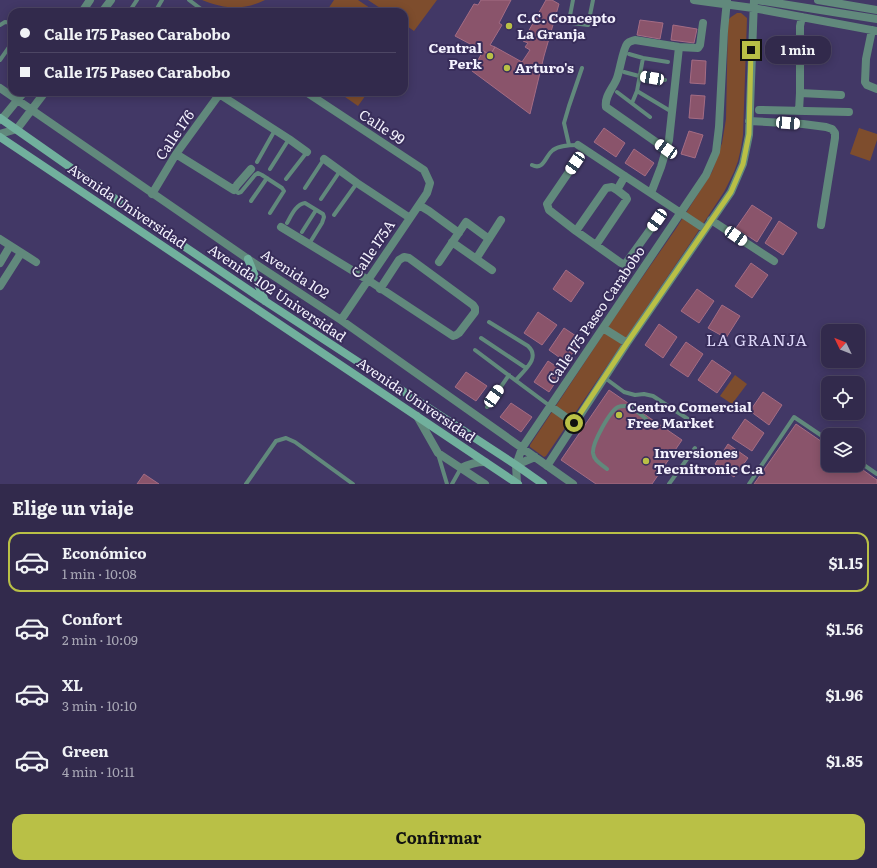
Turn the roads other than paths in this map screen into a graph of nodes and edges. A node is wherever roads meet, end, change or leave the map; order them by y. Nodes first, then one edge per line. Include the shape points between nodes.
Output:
1 (189, 0) edge
2 (573, 0) edge
3 (594, 0) edge
4 (694, 0) edge
5 (757, 0) edge
6 (818, 0) edge
7 (727, 2) edge
8 (753, 4) edge
9 (200, 8) edge
10 (877, 10) edge
11 (802, 17) junction
12 (877, 19) edge
13 (703, 23) dead end
14 (874, 31) edge
15 (679, 47) junction
16 (8, 49) edge
17 (629, 54) dead end
18 (643, 58) junction
19 (0, 60) edge
20 (668, 62) dead end
21 (582, 68) dead end
22 (624, 72) dead end
23 (639, 76) junction
24 (665, 80) dead end
25 (877, 89) edge
26 (637, 91) junction
27 (617, 92) dead end
28 (800, 93) junction
29 (841, 95) dead end
30 (12, 96) edge
31 (21, 96) edge
32 (42, 96) edge
33 (218, 96) edge
34 (224, 96) edge
35 (312, 96) edge
36 (18, 100) junction
37 (632, 103) junction
38 (32, 110) junction
39 (759, 110) dead end
40 (799, 111) junction
41 (672, 112) junction
42 (849, 112) dead end
43 (650, 117) dead end
44 (1, 119) edge
45 (749, 121) junction
46 (17, 129) junction
47 (275, 130) junction
48 (0, 135) edge
49 (289, 139) junction
50 (569, 145) junction
51 (578, 145) joint
52 (666, 149) junction
53 (307, 152) joint
54 (176, 154) junction
55 (324, 159) joint
56 (257, 162) dead end
57 (575, 163) dead end
58 (532, 165) dead end
59 (251, 169) dead end
60 (270, 169) dead end
61 (340, 171) junction
62 (625, 176) junction
63 (267, 178) junction
64 (286, 179) dead end
65 (357, 183) junction
66 (305, 188) dead end
67 (234, 190) junction
68 (617, 190) junction
69 (427, 193) joint
70 (651, 193) junction
71 (152, 194) junction
72 (321, 199) dead end
73 (251, 201) dead end
74 (419, 205) junction
75 (316, 210) junction
76 (270, 213) dead end
77 (680, 213) junction
78 (334, 215) dead end
79 (410, 218) junction
80 (501, 220) dead end
81 (657, 220) dead end
82 (711, 220) junction
83 (284, 225) joint
84 (821, 225) dead end
85 (704, 229) junction
86 (576, 231) junction
87 (302, 232) dead end
88 (459, 233) junction
89 (489, 238) junction
90 (0, 239) edge
91 (452, 242) junction
92 (309, 244) junction
93 (596, 245) junction
94 (10, 246) junction
95 (21, 253) junction
96 (248, 259) junction
97 (476, 259) junction
98 (774, 261) dead end
99 (36, 262) dead end
100 (439, 262) dead end
101 (0, 263) edge
102 (492, 270) dead end
103 (368, 280) junction
104 (0, 286) edge
105 (380, 289) junction
106 (265, 300) junction
107 (341, 320) junction
108 (489, 322) dead end
109 (603, 328) junction
110 (481, 338) dead end
111 (627, 343) junction
112 (475, 350) dead end
113 (526, 368) junction
114 (509, 375) junction
115 (604, 378) junction
116 (516, 380) junction
117 (550, 406) junction
118 (487, 407) dead end
119 (417, 416) junction
120 (646, 419) dead end
121 (574, 423) junction
122 (696, 425) dead end
123 (821, 435) edge
124 (522, 448) junction
125 (695, 448) dead end
126 (438, 453) junction
127 (535, 457) junction
128 (485, 462) junction
129 (516, 465) junction
130 (547, 466) junction
131 (865, 466) edge
132 (461, 468) junction
133 (607, 469) dead end
134 (877, 474) edge
135 (246, 484) edge
136 (353, 484) edge
137 (447, 484) edge
138 (452, 484) edge
139 (485, 484) edge
140 (518, 484) edge
141 (543, 484) edge
142 (573, 484) edge
143 (669, 484) edge
144 (749, 484) edge

1 - 9 lane
2 - 3 lane via 569,21 588,25
4 - 7 street
5 - 12 street
6 - 10 street
7 - 8 street
7 - 77 street, Calle 175 Paseo Carabobo via 716,152 706,175
8 - 11 street
8 - 45 street
11 - 14 street
11 - 28 street
13 - 15 street via 698,48
14 - 25 street via 866,59 865,82 867,86
15 - 41 street
15 - 52 street via 630,41 624,49 616,79 605,102 606,107
16 - 19 lane
17 - 18 lane
18 - 20 lane
18 - 23 lane
21 - 50 lane via 564,123
22 - 23 lane
23 - 24 lane
23 - 26 lane
26 - 37 lane
26 - 41 lane
27 - 37 lane
28 - 29 street
28 - 40 street
30 - 36 street, Avenida 102
31 - 36 street
32 - 38 street
33 - 54 street, Calle 176
34 - 47 street
35 - 69 street, Calle 99 via 424,170 430,183
36 - 38 street, Avenida 102
36 - 44 street
37 - 43 lane
38 - 46 street
38 - 71 street, Avenida 102
39 - 40 street
40 - 42 street
41 - 52 street
44 - 46 main road, Avenida 102 Universidad
45 - 82 street via 743,164 731,192
45 - 84 street via 826,127 835,133
46 - 48 street
46 - 106 main road, Avenida 102 Universidad via 154,226
47 - 49 street
47 - 56 lane
48 - 119 main road, Avenida Universidad
49 - 53 street
49 - 60 lane
50 - 51 lane
50 - 58 lane via 554,149 539,166
51 - 62 street
52 - 70 street
53 - 64 lane
54 - 67 street
54 - 71 street, Calle 176
55 - 61 street
55 - 66 lane
57 - 86 street via 547,204 549,210
59 - 67 street
61 - 65 street
61 - 72 lane
62 - 68 street
62 - 70 street
63 - 67 lane via 258,173 241,192
63 - 73 lane
63 - 76 lane via 284,191
65 - 78 lane
65 - 79 street
68 - 86 street via 612,187 606,188
68 - 93 street via 627,199
69 - 74 street, Calle 175A
70 - 77 street
71 - 96 street, Avenida 102
74 - 79 street, Calle 175A
74 - 88 street
75 - 83 lane via 305,203 301,204
75 - 87 lane
75 - 92 lane via 324,217
77 - 85 street
77 - 109 street, Calle 175 Paseo Carabobo
79 - 103 street, Calle 175A
80 - 89 street
81 - 93 street via 626,264
82 - 85 street
82 - 98 street
83 - 92 street
85 - 111 street
86 - 93 street
88 - 89 street via 466,222
88 - 91 street
89 - 97 street
90 - 94 street
91 - 97 street
91 - 100 street
92 - 103 street
94 - 95 street
94 - 101 street
95 - 99 street
95 - 104 street
96 - 106 main road
96 - 107 street, Avenida 102
97 - 102 street
103 - 105 street
103 - 107 street, Calle 175A
105 - 105 street via 399,260 409,258 473,305 475,312 459,333 452,336
106 - 129 main road, Avenida 102 Universidad
107 - 124 street, Avenida 102
108 - 113 lane via 532,350 532,361
109 - 111 street
109 - 117 street, Calle 175 Paseo Carabobo
110 - 113 lane
111 - 115 street
112 - 114 lane
113 - 116 lane
114 - 116 lane
114 - 118 lane
115 - 121 street
115 - 122 lane via 624,392 654,396
116 - 117 lane
117 - 121 street
117 - 124 street, Calle 175 Paseo Carabobo
119 - 126 street
119 - 128 main road, Avenida Universidad
120 - 133 lane via 631,407 625,406 618,407 606,422 595,440 593,452 596,460
121 - 130 street
123 - 144 lane via 794,417
124 - 127 street, Avenida 102
124 - 129 street, Calle 175 Paseo Carabobo
125 - 143 lane
126 - 132 street
126 - 137 lane
127 - 129 street
127 - 130 street, Avenida 102
128 - 132 street
128 - 140 main road, Avenida Universidad
129 - 140 street, Calle 175 Paseo Carabobo
129 - 141 main road, Avenida 102 Universidad
130 - 142 street, Avenida 102
131 - 134 lane
132 - 138 lane
132 - 139 street
135 - 136 lane via 276,441 286,438

